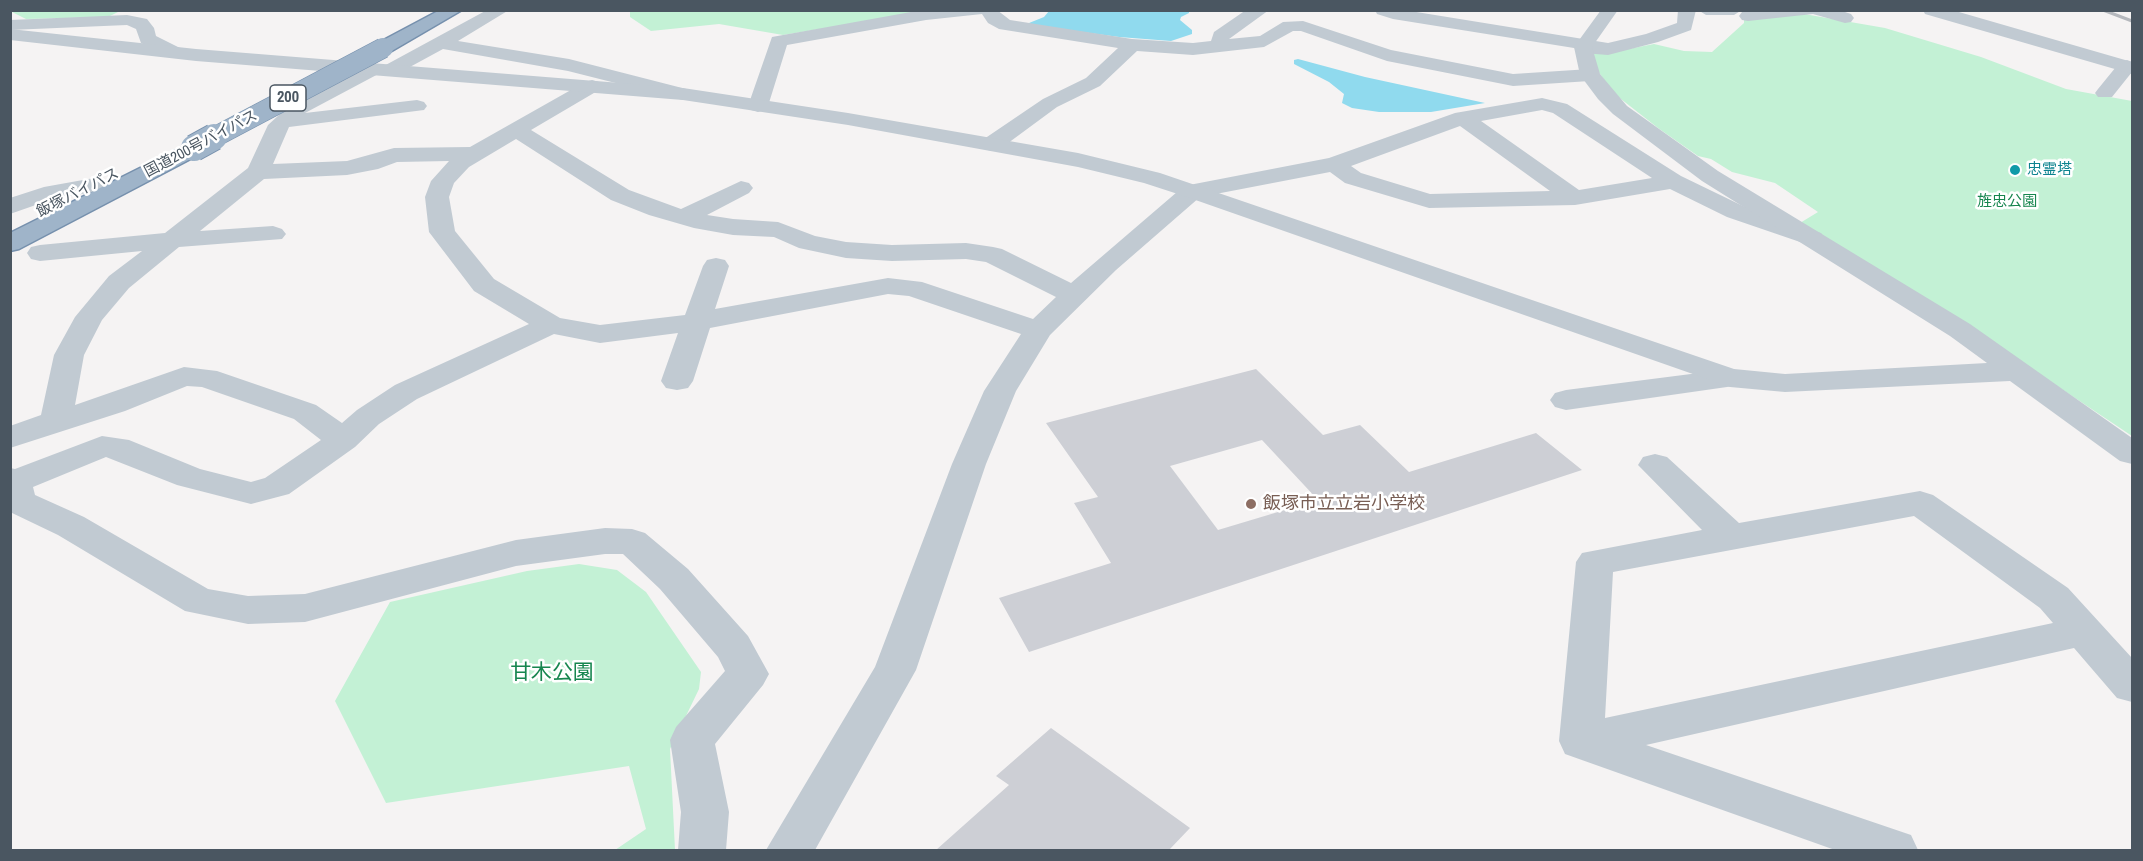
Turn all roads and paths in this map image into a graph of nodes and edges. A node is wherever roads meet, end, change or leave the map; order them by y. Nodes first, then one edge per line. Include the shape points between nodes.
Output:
1 (433, 10) edge
2 (454, 10) edge
3 (501, 10) edge
4 (976, 10) edge
5 (988, 10) edge
6 (1261, 10) edge
7 (1383, 10) edge
8 (1610, 10) edge
9 (1706, 10) edge
10 (1808, 10) edge
11 (1818, 10) edge
12 (1931, 10) edge
13 (1686, 11) edge
14 (1741, 13) edge
15 (1845, 18) dead end
16 (10, 25) edge
17 (10, 34) edge
18 (440, 43) junction
19 (1132, 45) junction
20 (1221, 45) junction
21 (1583, 45) junction
22 (175, 53) junction
23 (377, 58) junction
24 (2130, 67) edge
25 (1590, 75) junction
26 (592, 86) junction
27 (683, 93) junction
28 (2105, 93) dead end
29 (417, 106) dead end
30 (758, 106) junction
31 (1463, 118) junction
32 (282, 122) junction
33 (516, 130) junction
34 (992, 144) junction
35 (184, 146) junction
36 (474, 154) junction
37 (1334, 164) junction
38 (258, 172) junction
39 (1673, 181) junction
40 (93, 185) junction
41 (741, 188) dead end
42 (1192, 190) junction
43 (1575, 198) junction
44 (10, 207) edge
45 (683, 217) junction
46 (10, 228) edge
47 (273, 234) dead end
48 (1812, 238) junction
49 (172, 240) junction
50 (10, 243) edge
51 (40, 253) dead end
52 (716, 266) dead end
53 (1075, 296) junction
54 (696, 321) junction
55 (551, 325) junction
56 (1038, 330) junction
57 (2017, 371) junction
58 (1730, 378) junction
59 (676, 381) dead end
60 (1566, 400) dead end
61 (56, 421) junction
62 (10, 438) edge
63 (343, 440) junction
64 (2133, 454) edge
65 (1655, 465) dead end
66 (13, 480) edge
67 (1731, 537) junction
68 (2083, 631) junction
69 (2133, 686) edge
70 (1581, 741) junction
71 (702, 850) edge
72 (790, 850) edge
73 (1894, 850) edge

1 - 23 highway, 200
2 - 23 highway, 国道200号バイパス / 200
3 - 18 street
4 - 30 street via 779,41
5 - 19 street via 1005,26
6 - 20 street via 1220,36
7 - 21 street
8 - 21 street
9 - 14 street
10 - 14 street
11 - 15 street
12 - 24 street
13 - 21 street via 1685,26 1652,38 1608,49
16 - 22 street via 126,20 141,23 147,39
17 - 22 street
18 - 23 street
18 - 27 street via 569,65
19 - 20 street via 1193,49
19 - 34 street via 1094,82 1050,103
20 - 25 street via 1264,41 1288,26 1303,26 1387,55 1513,80
21 - 25 street
22 - 23 street
23 - 26 street
23 - 32 street
23 - 35 highway, 国道200号バイパス / 200, bridge
24 - 28 street
25 - 48 street via 1605,95 1648,132 1710,176
26 - 27 street
26 - 33 street
27 - 30 street
29 - 32 street
30 - 34 street
31 - 37 street
31 - 39 street via 1542,104 1560,108
31 - 43 street
32 - 38 street
33 - 36 street
33 - 45 street via 620,195
34 - 42 street via 1078,160
35 - 40 highway, 飯塚バイパス / 200
35 - 50 highway, 国道200号バイパス / 200
36 - 38 street via 394,155 347,168
36 - 55 street via 443,181 437,197 442,232 484,285
37 - 42 street
37 - 43 street via 1353,178 1429,201
38 - 49 street
39 - 43 street
39 - 48 street via 1736,212
40 - 44 street via 44,194
40 - 46 highway, 飯塚バイパス / 200
41 - 45 street
42 - 53 street
42 - 58 street
45 - 53 street via 778,231 846,250 966,250 993,255
47 - 49 street
48 - 57 street via 1960,330
49 - 51 street
49 - 61 street via 119,282 89,317 69,355
52 - 54 street
53 - 56 street
54 - 55 street via 600,334
54 - 56 street via 888,286 912,288
54 - 59 street
55 - 63 street via 406,392 368,417
56 - 72 street via 1000,391 969,464 895,670
57 - 58 street via 1785,383
57 - 64 street
58 - 60 street
61 - 62 street
61 - 63 street via 114,404 184,376 206,378 305,412
63 - 66 street via 277,486 251,493 189,477 117,447 102,446
65 - 67 street
66 - 71 street via 18,501 71,526 164,582 199,601 248,610 305,608 516,553 604,541 632,542 689,596 733,647 748,674 692,740 705,812
67 - 68 street via 1920,504 2054,598
67 - 70 street via 1595,562
68 - 69 street
68 - 70 street
70 - 73 street

